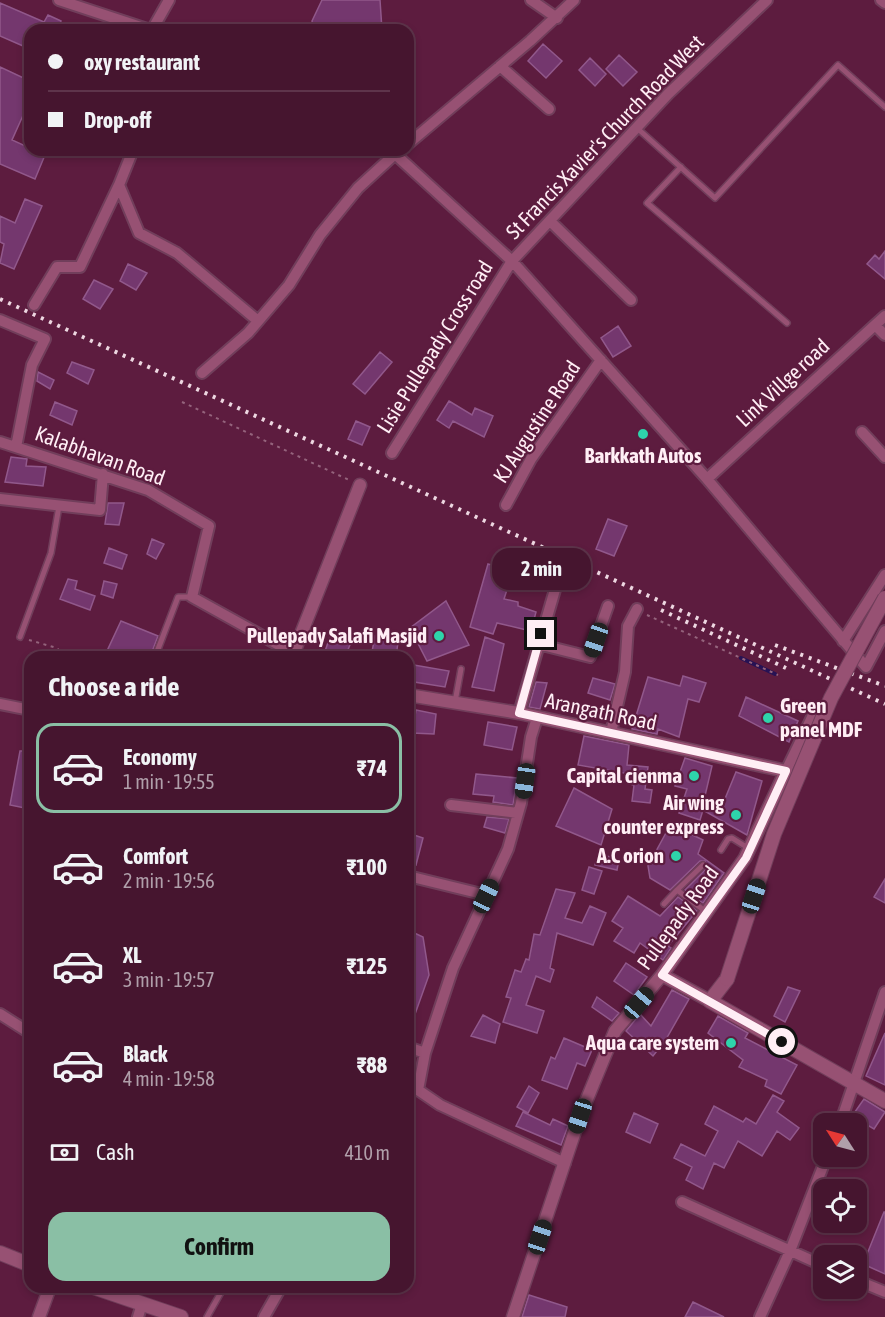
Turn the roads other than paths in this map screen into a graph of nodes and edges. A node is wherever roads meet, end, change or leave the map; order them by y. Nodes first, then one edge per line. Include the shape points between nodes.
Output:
1 (59, 0) edge
2 (169, 0) edge
3 (531, 0) edge
4 (574, 0) edge
5 (767, 0) edge
6 (881, 0) edge
7 (885, 3) edge
8 (557, 18) junction
9 (133, 24) edge
10 (155, 24) edge
11 (500, 66) junction
12 (885, 107) edge
13 (549, 109) dead end
14 (637, 128) junction
15 (414, 139) edge
16 (131, 156) edge
17 (390, 156) edge
18 (400, 156) edge
19 (681, 167) junction
20 (119, 185) junction
21 (550, 221) junction
22 (512, 261) junction
23 (632, 300) dead end
24 (34, 306) dead end
25 (885, 316) edge
26 (0, 320) edge
27 (258, 321) junction
28 (787, 323) dead end
29 (875, 326) junction
30 (885, 335) edge
31 (601, 360) junction
32 (202, 373) dead end
33 (862, 432) dead end
34 (0, 442) edge
35 (16, 447) junction
36 (392, 453) dead end
37 (885, 457) edge
38 (103, 474) junction
39 (707, 479) junction
40 (360, 485) road end
41 (0, 499) edge
42 (506, 505) dead end
43 (59, 506) junction
44 (885, 575) edge
45 (559, 576) dead end
46 (192, 597) junction
47 (885, 598) edge
48 (608, 606) dead end
49 (637, 609) road end
50 (885, 631) edge
51 (20, 637) road end
52 (843, 641) junction
53 (538, 644) junction
54 (157, 651) edge
55 (285, 651) edge
56 (294, 651) edge
57 (461, 669) dead end
58 (414, 696) edge
59 (0, 704) edge
60 (455, 704) junction
61 (816, 708) dead end
62 (24, 709) edge
63 (519, 713) junction
64 (537, 718) junction
65 (607, 733) junction
66 (786, 771) junction
67 (451, 805) dead end
68 (518, 813) junction
69 (750, 849) junction
70 (721, 850) dead end
71 (703, 865) dead end
72 (414, 878) edge
73 (676, 890) junction
74 (486, 896) junction
75 (664, 904) dead end
76 (706, 912) junction
77 (662, 975) junction
78 (727, 979) junction
79 (885, 992) edge
80 (710, 1001) junction
81 (727, 1011) junction
82 (0, 1014) edge
83 (24, 1029) edge
84 (414, 1049) edge
85 (425, 1053) junction
86 (856, 1084) junction
87 (885, 1101) edge
88 (844, 1113) edge
89 (565, 1163) junction
90 (823, 1167) edge
91 (682, 1202) dead end
92 (790, 1251) junction
93 (0, 1253) edge
94 (813, 1261) edge
95 (24, 1263) edge
96 (867, 1285) edge
97 (885, 1292) edge
98 (48, 1293) edge
99 (105, 1293) edge
100 (221, 1293) edge
101 (277, 1293) edge
102 (140, 1310) edge
103 (39, 1317) edge
104 (181, 1317) edge
105 (207, 1317) edge
106 (264, 1317) edge
107 (513, 1317) edge
108 (760, 1317) edge

1 - 9 street
2 - 10 street
3 - 8 street
4 - 8 street
5 - 14 street, St Francis Xavier's Church Road West
6 - 7 street
8 - 11 street
11 - 13 street
11 - 15 street
12 - 19 lane via 838,65 715,198
14 - 19 lane
14 - 21 street, St Francis Xavier's Church Road West
16 - 20 street
17 - 27 street, St Francis Xavier's Church Road West via 320,235 289,285
18 - 22 street, St Francis Xavier's Church Road West
19 - 28 lane via 647,203
20 - 24 street via 80,267 57,267
20 - 27 street via 139,233 177,253
21 - 22 street, St Francis Xavier's Church Road West
21 - 23 street
22 - 31 street
22 - 36 street, Lisie Pullepady Cross road
25 - 29 street, Link Villge road
26 - 35 street via 45,339 32,364
27 - 32 street, St Francis Xavier's Church Road West
29 - 30 street
29 - 39 street, Link Villge road
31 - 39 street
31 - 42 street, KJ Augustine Road via 531,459
33 - 37 street
34 - 35 street, Kalabhavan Road
35 - 38 street, Kalabhavan Road
38 - 43 street via 100,510
38 - 46 street, Kalabhavan Road via 148,490 209,526
39 - 52 street
40 - 56 street
41 - 43 street
43 - 51 lane via 51,553
44 - 52 street
45 - 53 street
46 - 54 lane via 178,597
46 - 55 street
47 - 78 main road, bridge via 831,698 774,834
48 - 53 street via 590,657
49 - 65 street via 628,626 624,680 612,728
50 - 52 street via 866,667
53 - 63 street
57 - 60 lane
58 - 60 street, Arangath Road
59 - 62 street
60 - 63 street, Arangath Road
61 - 66 street, Pullepady Road
63 - 64 street, Arangath Road
64 - 65 street, Arangath Road
64 - 68 street
65 - 66 street, Arangath Road
66 - 69 street, Pullepady Road
67 - 68 street
68 - 74 street via 508,849
69 - 70 lane via 732,838
69 - 76 street, Pullepady Road
71 - 73 lane
72 - 74 street
73 - 75 lane
73 - 76 lane
74 - 85 street via 453,968
76 - 77 street, Pullepady Road
77 - 80 street
77 - 89 street, Pullepady Road via 615,1030
78 - 80 main road
78 - 81 main road
79 - 86 street
80 - 81 main road
81 - 86 main road
82 - 83 street
84 - 85 street
85 - 89 street via 418,1090 440,1105
86 - 87 main road
86 - 88 street
89 - 107 street, Pullepady Road
90 - 92 street
91 - 92 street
92 - 94 street
92 - 108 street
93 - 95 main road
96 - 97 street
98 - 103 street
99 - 102 main road
100 - 105 lane
101 - 106 street
102 - 104 main road

